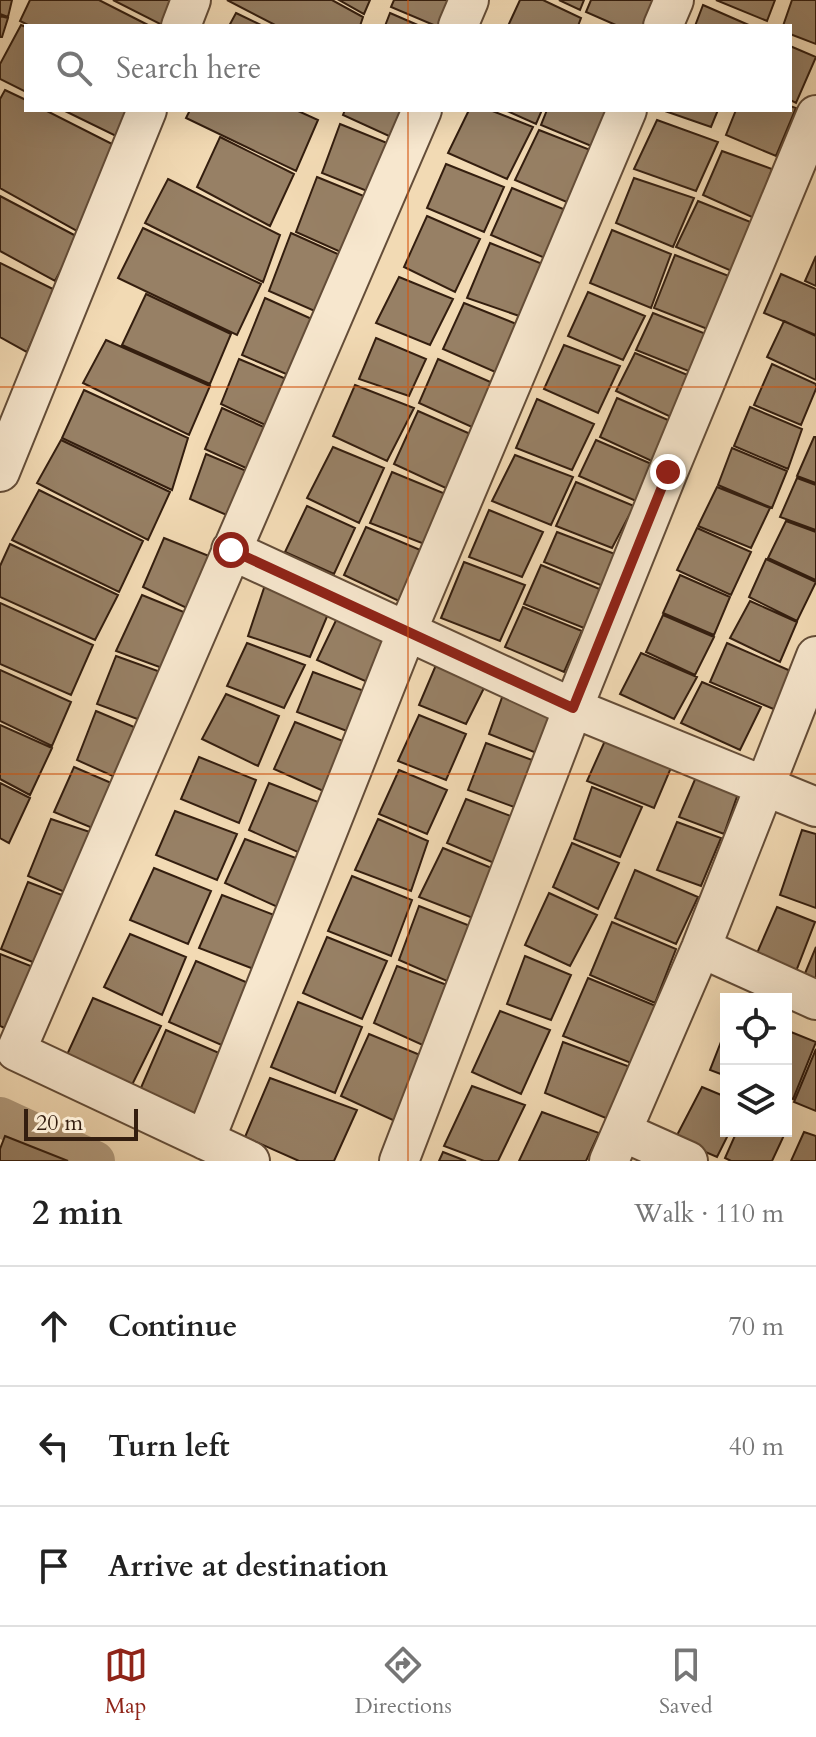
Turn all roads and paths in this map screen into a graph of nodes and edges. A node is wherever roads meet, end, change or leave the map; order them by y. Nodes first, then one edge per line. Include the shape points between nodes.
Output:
1 (191, 0) edge
2 (469, 0) edge
3 (674, 0) edge
4 (182, 24) edge
5 (459, 24) edge
6 (664, 24) edge
7 (146, 112) edge
8 (421, 112) edge
9 (626, 112) edge
10 (816, 115) edge
11 (0, 472) edge
12 (231, 550) junction
13 (407, 631) junction
14 (816, 656) edge
15 (573, 708) junction
16 (766, 785) junction
17 (816, 807) edge
18 (701, 948) junction
19 (816, 1000) edge
20 (205, 1140) junction
21 (616, 1147) edge
22 (250, 1161) edge
23 (399, 1161) edge
24 (688, 1161) edge

1 - 4 street
2 - 5 street
3 - 6 street
7 - 11 street
8 - 12 street
9 - 13 street
10 - 15 street
12 - 13 street
12 - 20 street via 16,1051
13 - 15 street
13 - 20 street
14 - 16 street
15 - 16 street
15 - 23 street
16 - 17 street
16 - 18 street
18 - 19 street
18 - 21 street
20 - 22 street
21 - 24 street

